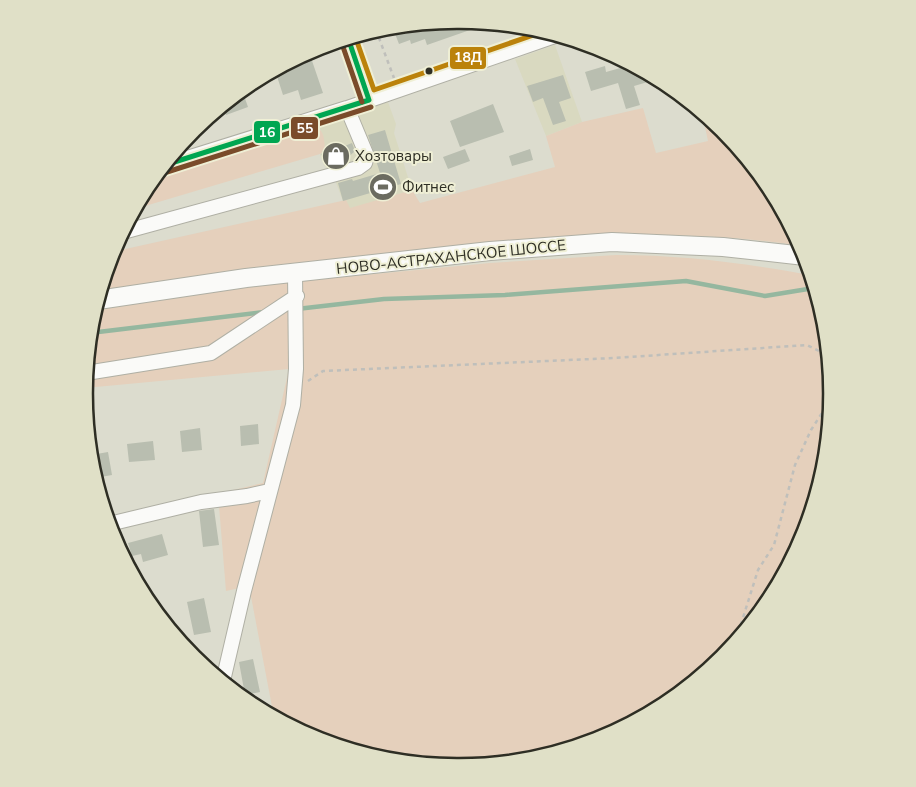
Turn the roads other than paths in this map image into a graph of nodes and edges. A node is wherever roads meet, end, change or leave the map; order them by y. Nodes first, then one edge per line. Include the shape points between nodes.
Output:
1 (545, 40) edge
2 (350, 45) edge
3 (369, 100) junction
4 (347, 108) junction
5 (177, 161) edge
6 (132, 229) edge
7 (795, 255) edge
8 (295, 273) junction
9 (297, 296) junction
10 (106, 299) edge
11 (94, 372) edge
12 (269, 491) junction
13 (117, 522) edge
14 (225, 674) edge

1 - 3 street
2 - 3 street
3 - 4 street
4 - 5 street
4 - 6 street via 367,156 365,163 358,168
7 - 8 main road, НОВО-АСТРАХАНСКОЕ ШОССЕ via 723,246 612,242 490,251
8 - 9 street
8 - 10 main road, НОВО-АСТРАХАНСКОЕ ШОССЕ
9 - 11 street via 211,353
9 - 12 street via 293,406
12 - 13 street via 201,502
12 - 14 street

